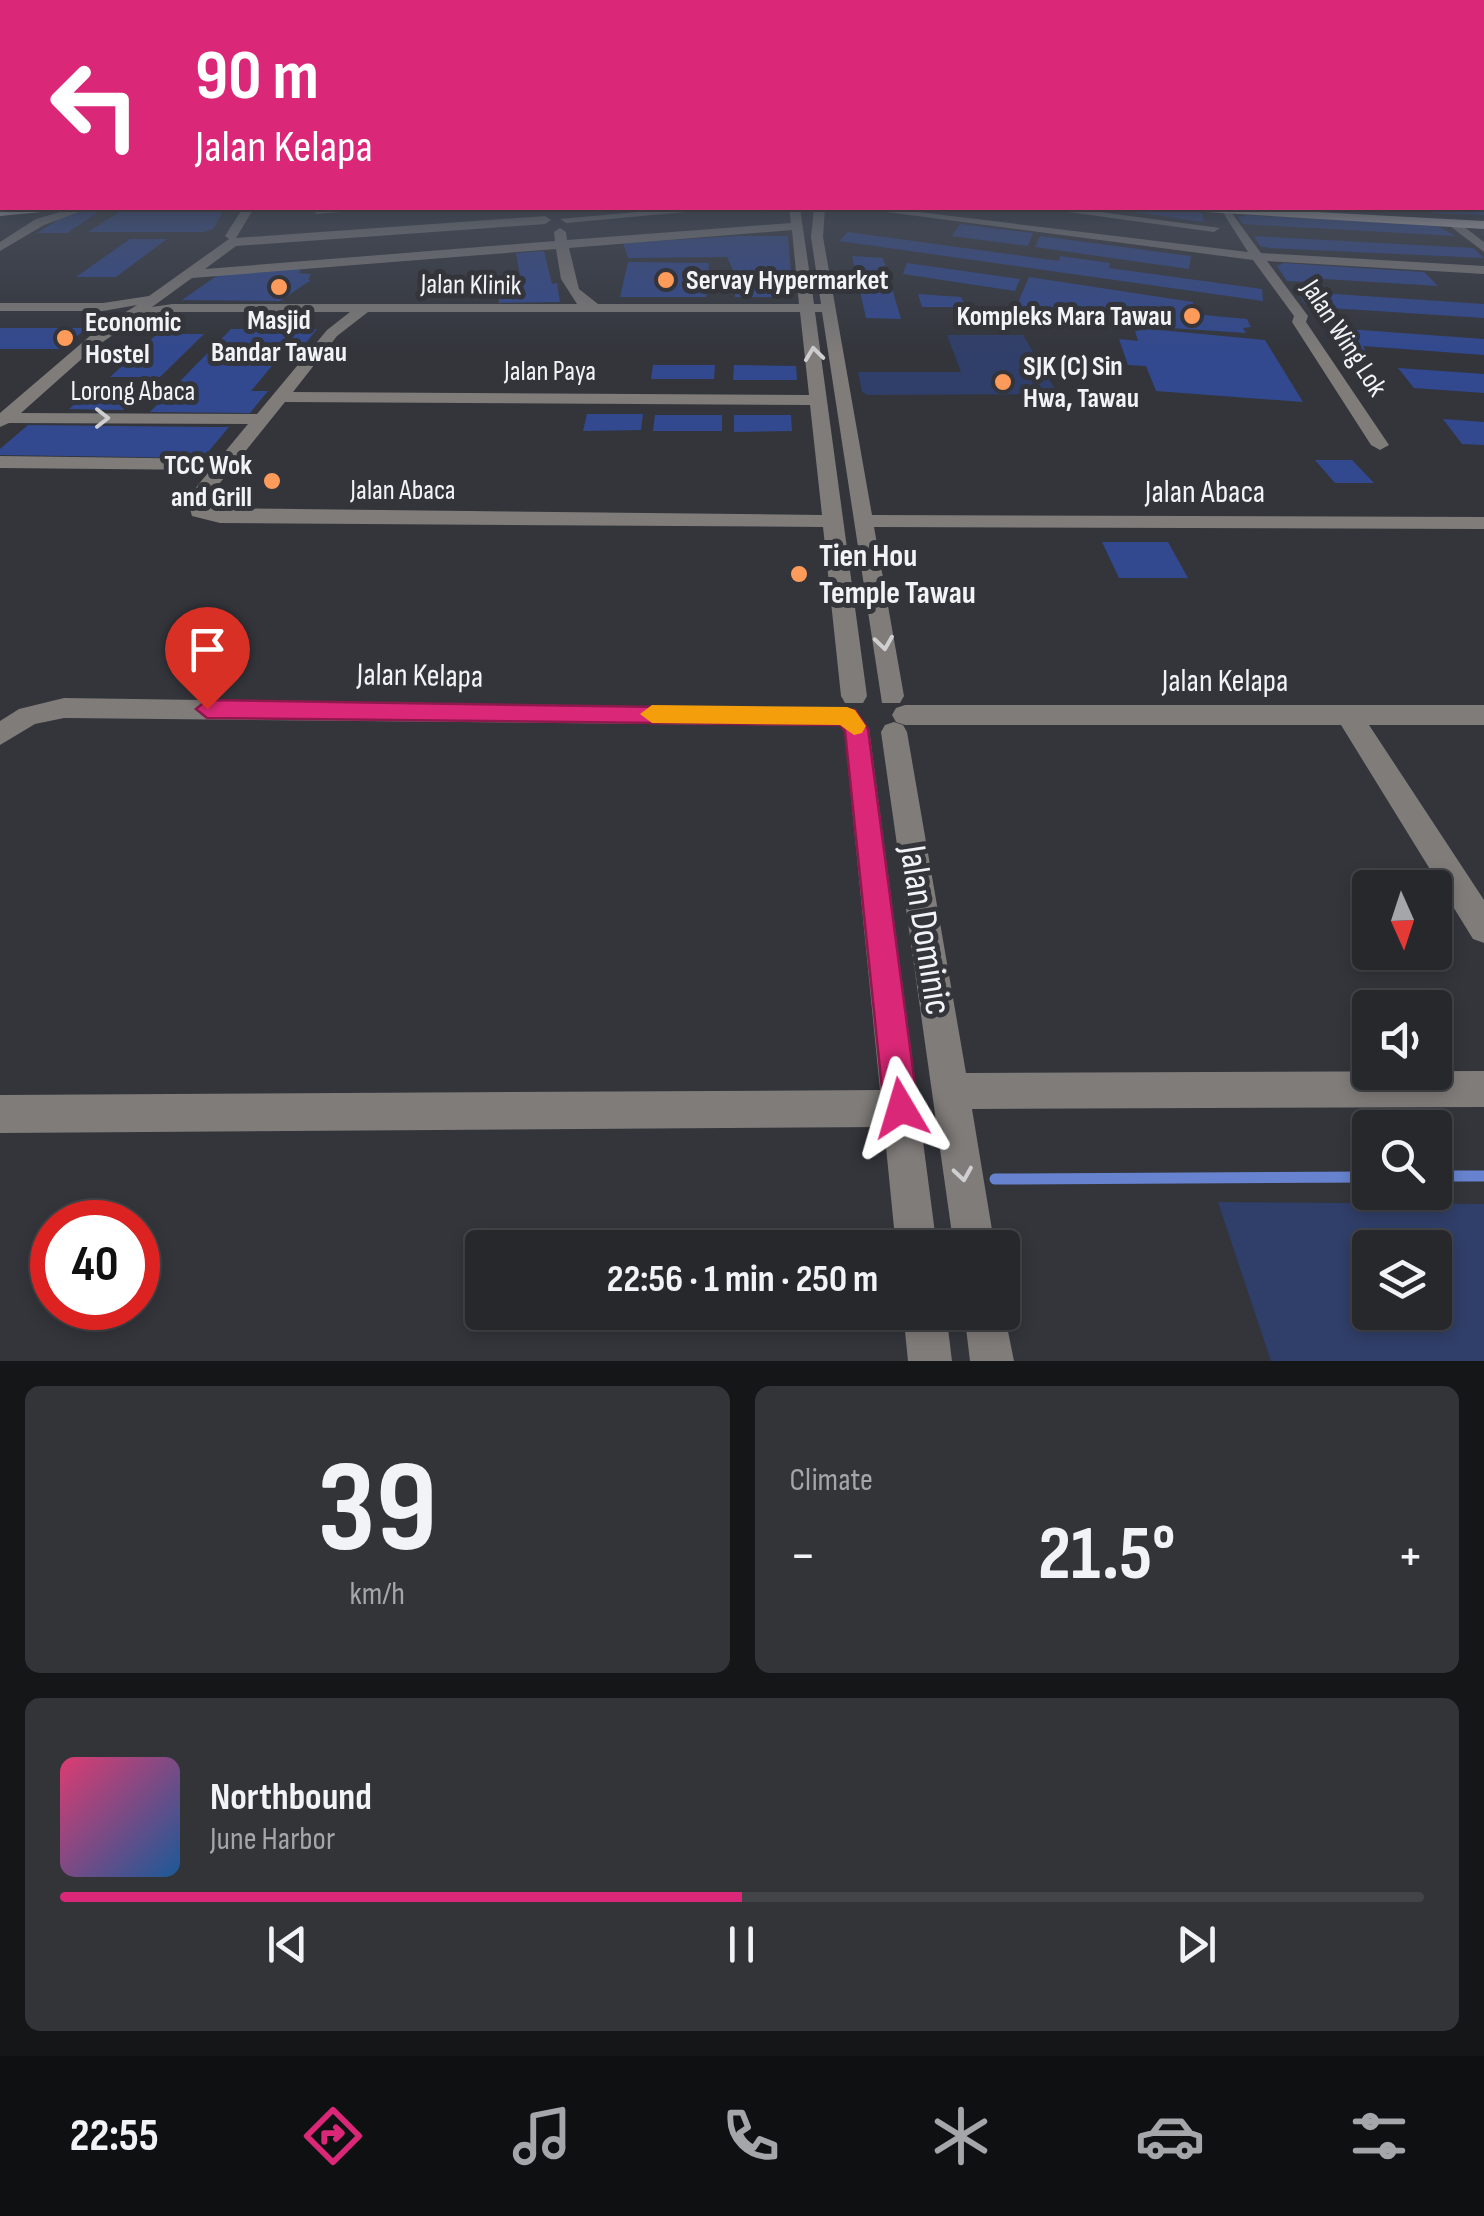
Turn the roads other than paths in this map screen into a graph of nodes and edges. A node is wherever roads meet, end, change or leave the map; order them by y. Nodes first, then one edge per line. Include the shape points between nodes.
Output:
1 (1214, 228) edge
2 (21, 229) edge
3 (238, 229) edge
4 (313, 229) edge
5 (386, 229) edge
6 (559, 229) edge
7 (694, 229) edge
8 (798, 229) edge
9 (820, 229) edge
10 (1028, 229) edge
11 (1052, 229) edge
12 (1215, 229) edge
13 (1461, 229) edge
14 (1240, 230) joint
15 (311, 234) junction
16 (233, 238) junction
17 (562, 242) junction
18 (0, 246) edge
19 (1484, 248) edge
20 (1211, 251) junction
21 (1256, 255) junction
22 (301, 262) junction
23 (1484, 268) edge
24 (194, 270) junction
25 (571, 292) junction
26 (145, 299) junction
27 (0, 307) edge
28 (330, 308) junction
29 (809, 308) junction
30 (829, 308) junction
31 (363, 309) junction
32 (599, 309) junction
33 (551, 311) junction
34 (134, 316) junction
35 (0, 317) edge
36 (332, 333) junction
37 (98, 338) junction
38 (279, 397) junction
39 (820, 400) junction
40 (2, 420) edge
41 (261, 420) junction
42 (1380, 445) dead end
43 (0, 462) edge
44 (224, 464) junction
45 (834, 520) junction
46 (866, 521) junction
47 (1484, 524) edge
48 (852, 714) junction
49 (897, 714) junction
50 (1484, 715) edge
51 (1350, 716) junction
52 (0, 735) edge
53 (1484, 928) edge
54 (1484, 1089) edge
55 (951, 1091) junction
56 (901, 1108) junction
57 (0, 1114) edge
58 (915, 1230) edge
59 (971, 1230) edge
60 (926, 1330) edge
61 (987, 1330) edge
62 (930, 1361) edge
63 (992, 1361) edge

1 - 20 street
2 - 18 street
3 - 16 street
4 - 15 street
5 - 15 street
6 - 17 street
7 - 17 street
8 - 29 street, Jalan Dominic
9 - 30 street, Jalan Dominic
10 - 20 street
11 - 20 street
12 - 14 street
13 - 19 street
14 - 21 street, Jalan Wing Lok
15 - 16 street
15 - 22 street
16 - 24 street
16 - 26 street via 214,241
17 - 22 street
17 - 25 street
20 - 21 street
21 - 23 street
21 - 42 street, Jalan Wing Lok
22 - 24 street
24 - 34 street
25 - 32 street
25 - 33 street
26 - 27 street via 103,307
26 - 37 street
28 - 31 street, Jalan Klinik
28 - 34 street, Jalan Klinik via 172,308
28 - 36 street via 339,314
29 - 30 street, Jalan Klinik
29 - 32 street, Jalan Klinik
39 -> 29 street, Jalan Dominic
30 - 46 street, Jalan Dominic
31 - 33 street, Jalan Klinik
31 - 36 street, Jalan Abaca
32 - 33 street, Jalan Klinik
34 - 37 street
35 - 37 street via 92,318 104,326
36 - 38 street, Jalan Abaca
37 - 40 street
38 - 39 street, Jalan Paya
38 - 41 street, Jalan Abaca
39 - 45 street, Jalan Dominic
40 -> 41 street, Lorong Abaca
41 - 44 street, Jalan Abaca
43 - 44 street
44 - 45 street, Jalan Abaca via 197,499 199,512
45 - 46 street, Jalan Abaca via 851,530
45 - 48 street, Jalan Dominic
46 - 47 street, Jalan Abaca
46 -> 49 street, Jalan Dominic
48 - 49 street via 876,736
48 - 49 street via 868,692
48 - 52 street, Jalan Kelapa via 64,708 28,716
48 - 56 street, Jalan Dominic
49 - 51 street, Jalan Kelapa
49 - 55 street, Jalan Dominic
50 - 51 street, Jalan Kelapa
51 - 53 street
54 - 55 street
55 -> 59 street, Jalan Dominic
56 - 57 street
56 - 58 street, Jalan Dominic
60 - 62 street
61 - 63 street

